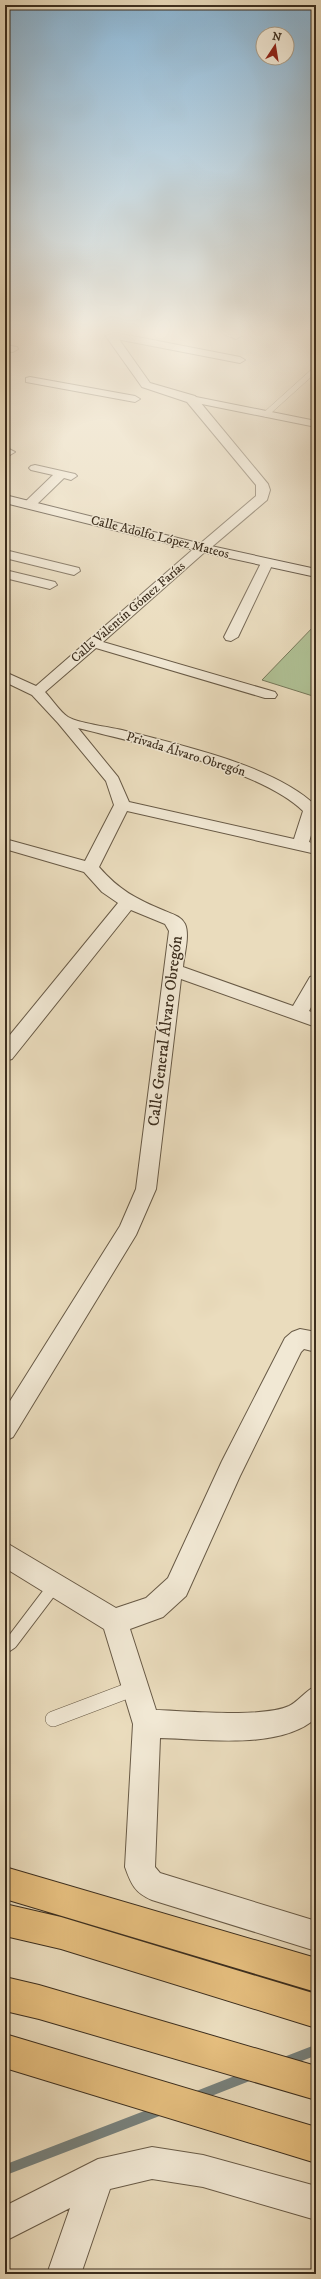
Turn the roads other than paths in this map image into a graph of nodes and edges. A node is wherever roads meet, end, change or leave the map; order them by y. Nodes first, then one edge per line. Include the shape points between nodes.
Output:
1 (226, 441) edge
2 (35, 468) dead end
3 (61, 474) junction
4 (74, 476) dead end
5 (6, 500) edge
6 (29, 505) junction
7 (202, 548) junction
8 (5, 554) edge
9 (267, 563) junction
10 (74, 571) dead end
11 (316, 573) edge
12 (5, 574) edge
13 (50, 585) dead end
14 (231, 638) dead end
15 (93, 643) junction
16 (5, 676) edge
17 (37, 692) junction
18 (270, 695) dead end
19 (63, 720) junction
20 (122, 805) junction
21 (5, 844) edge
22 (300, 844) junction
23 (316, 849) edge
24 (90, 868) junction
25 (128, 902) junction
26 (174, 970) junction
27 (316, 981) edge
28 (298, 1014) junction
29 (316, 1021) edge
30 (5, 1054) edge
31 (316, 1342) edge
32 (5, 1430) edge
33 (5, 1554) edge
34 (55, 1585) junction
35 (114, 1621) junction
36 (5, 1647) edge
37 (135, 1688) junction
38 (316, 1700) edge
39 (53, 1719) dead end
40 (147, 1724) junction
41 (5, 1884) edge
42 (5, 1920) edge
43 (316, 1936) edge
44 (316, 1975) edge
45 (5, 1994) edge
46 (316, 2011) edge
47 (5, 2051) edge
48 (316, 2082) edge
49 (316, 2145) edge
50 (98, 2175) junction
51 (316, 2203) edge
52 (5, 2224) edge
53 (64, 2274) edge

1 - 7 street, Calle Valentín Gómez Farías via 262,484 262,497
2 - 3 street
3 - 4 street
3 - 6 street
5 - 6 street, Calle Adolfo López Mateos
6 - 7 street, Calle Adolfo López Mateos
7 - 9 street, Calle Adolfo López Mateos
7 - 15 street, Calle Valentín Gómez Farías
8 - 10 street
9 - 11 street, Calle Adolfo López Mateos
9 - 14 street
12 - 13 street
15 - 17 street, Calle Valentín Gómez Farías
15 - 18 street
16 - 17 street
17 - 19 street
19 - 20 street via 113,780
19 - 22 street, Privada Álvaro Obregón via 174,748 252,774 298,797 307,803 311,810
20 - 22 street
20 - 24 street
21 - 24 street
22 - 23 street
24 - 25 street, Calle General Álvaro Obregón via 108,888
25 - 26 street, Calle General Álvaro Obregón via 177,925
25 - 30 street
26 - 28 street
26 - 32 street, Calle General Álvaro Obregón via 146,1189 129,1229
27 - 28 street
28 - 29 street
31 - 35 street via 300,1339 293,1345 231,1469 177,1587 154,1608
33 - 34 street
34 - 35 street
34 - 36 lane via 11,1643
35 - 37 street
37 - 39 lane
37 - 40 street
38 - 40 street via 297,1717 268,1726
40 - 43 street via 140,1867 144,1878 152,1884
41 - 44 highway
42 - 46 highway via 61,1933
45 - 48 highway
47 - 49 highway
50 - 51 street via 152,2163 203,2171
50 - 52 street
50 - 53 street

